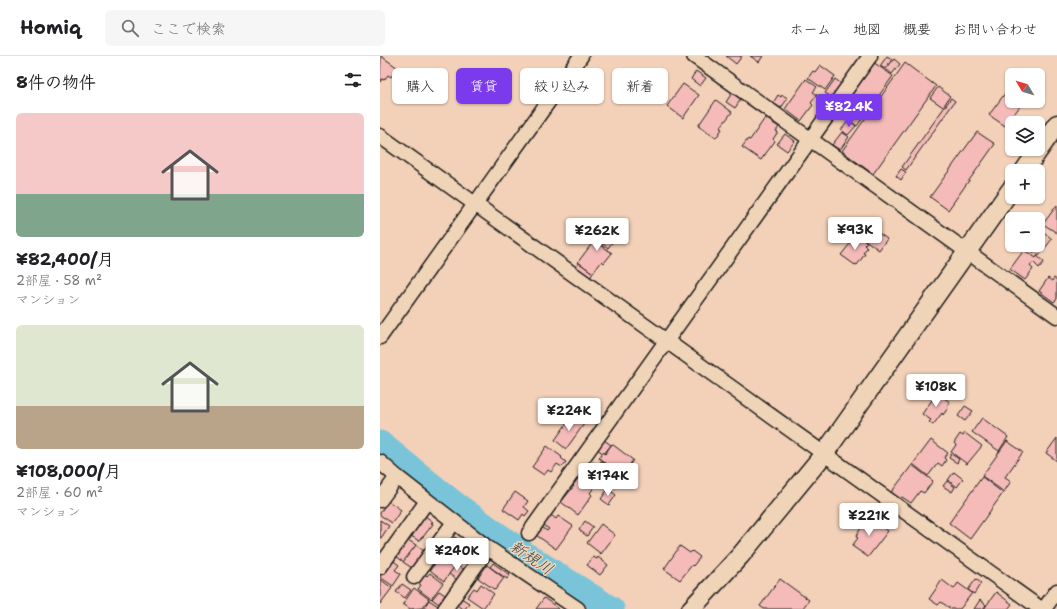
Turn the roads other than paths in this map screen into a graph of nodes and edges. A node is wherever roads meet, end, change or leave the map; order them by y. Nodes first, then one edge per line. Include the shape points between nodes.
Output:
1 (581, 56) edge
2 (694, 56) edge
3 (870, 56) edge
4 (1057, 124) edge
5 (380, 136) edge
6 (810, 140) junction
7 (1029, 164) edge
8 (1005, 198) edge
9 (475, 204) junction
10 (968, 252) junction
11 (1057, 316) edge
12 (380, 337) edge
13 (666, 342) junction
14 (824, 454) junction
15 (380, 462) edge
16 (397, 477) junction
17 (380, 500) edge
18 (427, 501) junction
19 (454, 522) junction
20 (529, 534) dead end
21 (488, 548) junction
22 (380, 567) edge
23 (414, 577) dead end
24 (1057, 591) edge
25 (445, 609) edge
26 (578, 609) edge
27 (691, 609) edge
28 (1041, 609) edge
29 (1044, 609) edge

1 - 9 street
2 - 6 street
3 - 6 street
4 - 7 street
5 - 9 street
6 - 10 street
6 - 13 street
8 - 10 street
9 - 12 street
9 - 13 street
10 - 11 street
10 - 14 street
13 - 14 street
13 - 20 street
14 - 27 street via 740,556
14 - 28 street
15 - 16 street
16 - 17 street
16 - 18 street
18 - 19 street
18 - 22 street
19 - 21 street
19 - 23 street
21 - 25 street
21 - 26 street
24 - 29 street

